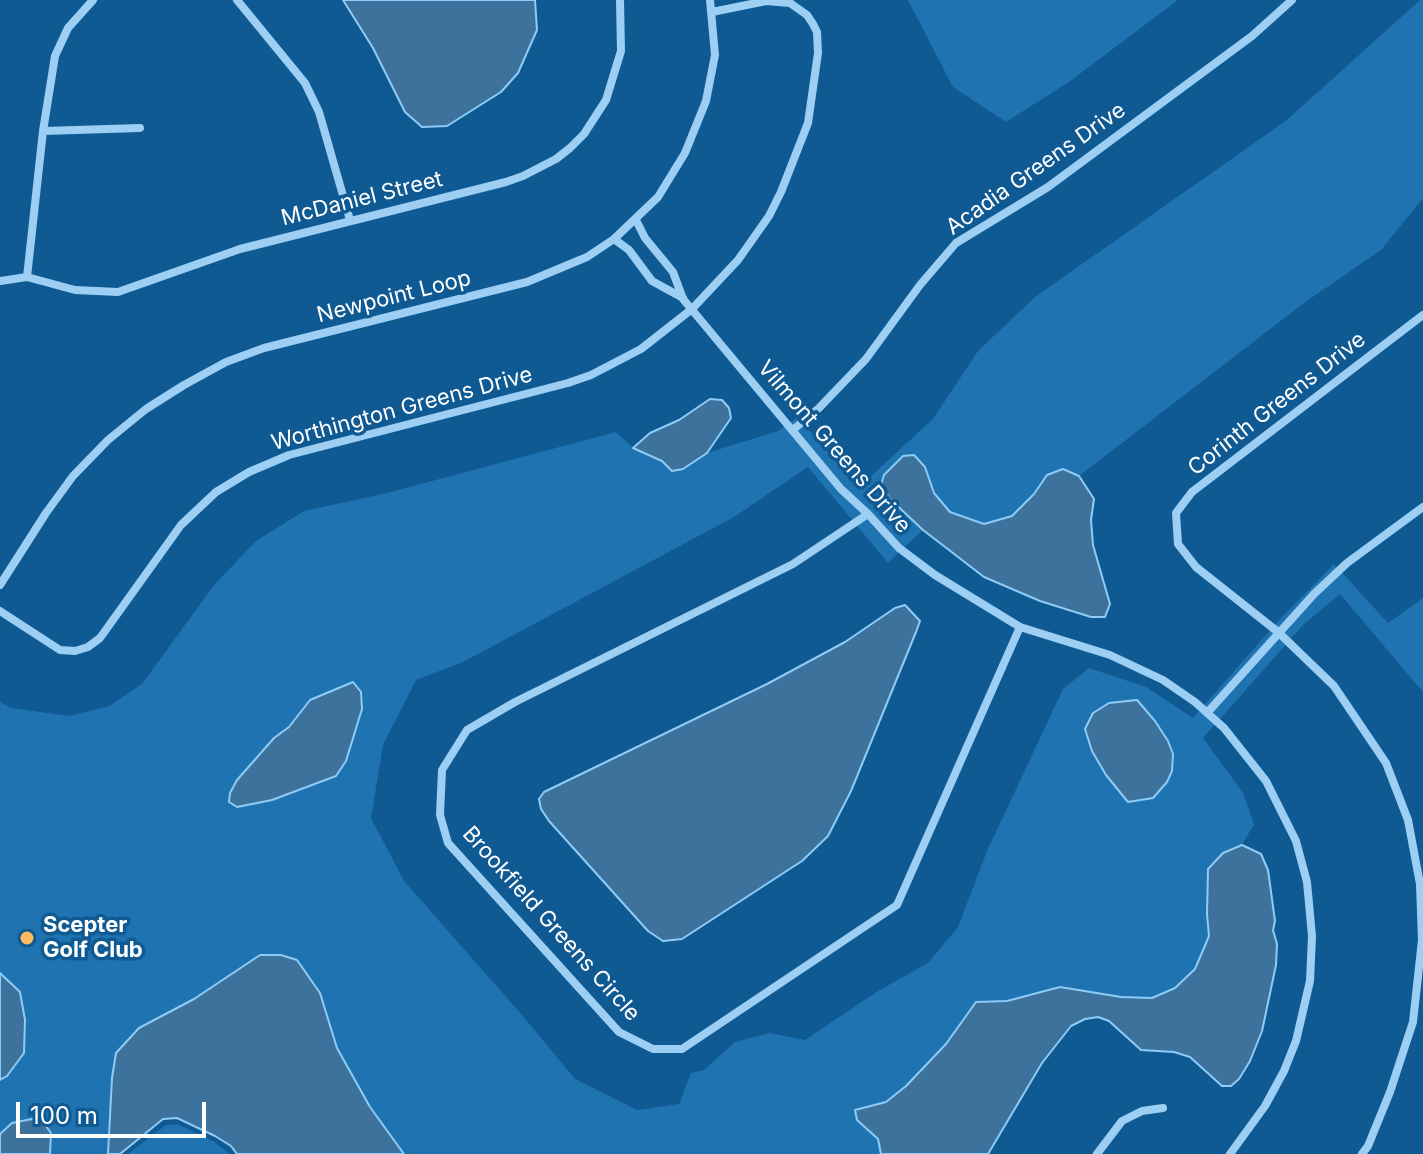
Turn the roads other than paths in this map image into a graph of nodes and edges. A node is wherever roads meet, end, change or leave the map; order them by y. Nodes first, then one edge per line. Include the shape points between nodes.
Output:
1 (93, 0) edge
2 (237, 0) edge
3 (620, 0) edge
4 (710, 0) edge
5 (1292, 0) edge
6 (712, 12) junction
7 (140, 128) dead end
8 (43, 131) junction
9 (350, 220) junction
10 (636, 220) junction
11 (614, 239) junction
12 (27, 277) junction
13 (0, 281) edge
14 (683, 299) junction
15 (692, 309) junction
16 (1423, 315) edge
17 (794, 429) junction
18 (1423, 507) edge
19 (868, 514) junction
20 (0, 585) edge
21 (0, 611) edge
22 (1020, 627) junction
23 (1278, 632) junction
24 (1207, 713) junction
25 (1163, 1108) dead end
26 (1097, 1154) edge
27 (1230, 1154) edge
28 (1362, 1154) edge

1 - 8 street via 68,28 55,56
2 - 9 street via 305,83 319,112
3 - 9 street, McDaniel Street via 618,67 594,120 570,148 541,168 506,182
4 - 6 street, Newpoint Loop
5 - 17 street, Acadia Greens Drive via 1252,36 1048,187 956,243 866,359
6 - 10 street, Newpoint Loop via 715,55 706,101 685,153 658,197
6 - 15 street, Worthington Greens Drive via 766,1 790,3 813,24 818,53 808,123 781,192 747,249
7 - 8 street
8 - 12 street
9 - 12 street, McDaniel Street via 240,249 118,292 75,290
10 - 11 street, Newpoint Loop
10 - 14 street via 673,272
11 - 14 street via 652,281
11 - 20 street, Newpoint Loop via 587,257 527,282 264,348 184,385 108,440 73,476
12 - 13 street, McDaniel Street
14 - 15 street
15 - 17 street, Vilmont Greens Drive
15 - 21 street, Worthington Greens Drive via 641,349 591,375 289,455 249,472 216,492 181,525 100,638 88,647 60,650
16 - 23 street, Corinth Greens Drive via 1192,492 1176,513 1178,544 1196,567
17 - 19 street, Vilmont Greens Drive
18 - 23 street via 1347,563
19 - 22 street, Vilmont Greens Drive via 923,566
19 - 22 street, Brookfield Greens Circle via 793,564 467,730 442,770 440,815 448,843 619,1032 653,1049 682,1049 897,905
22 - 24 street, Vilmont Greens Drive via 1147,671
23 - 24 street
23 - 28 street, Corinth Greens Drive via 1334,686 1386,763 1408,820 1420,884 1422,940 1413,1022
24 - 27 street, Vilmont Greens Drive via 1253,761 1277,800 1296,841 1312,925 1310,981 1296,1041 1276,1088
25 - 26 street via 1122,1121

